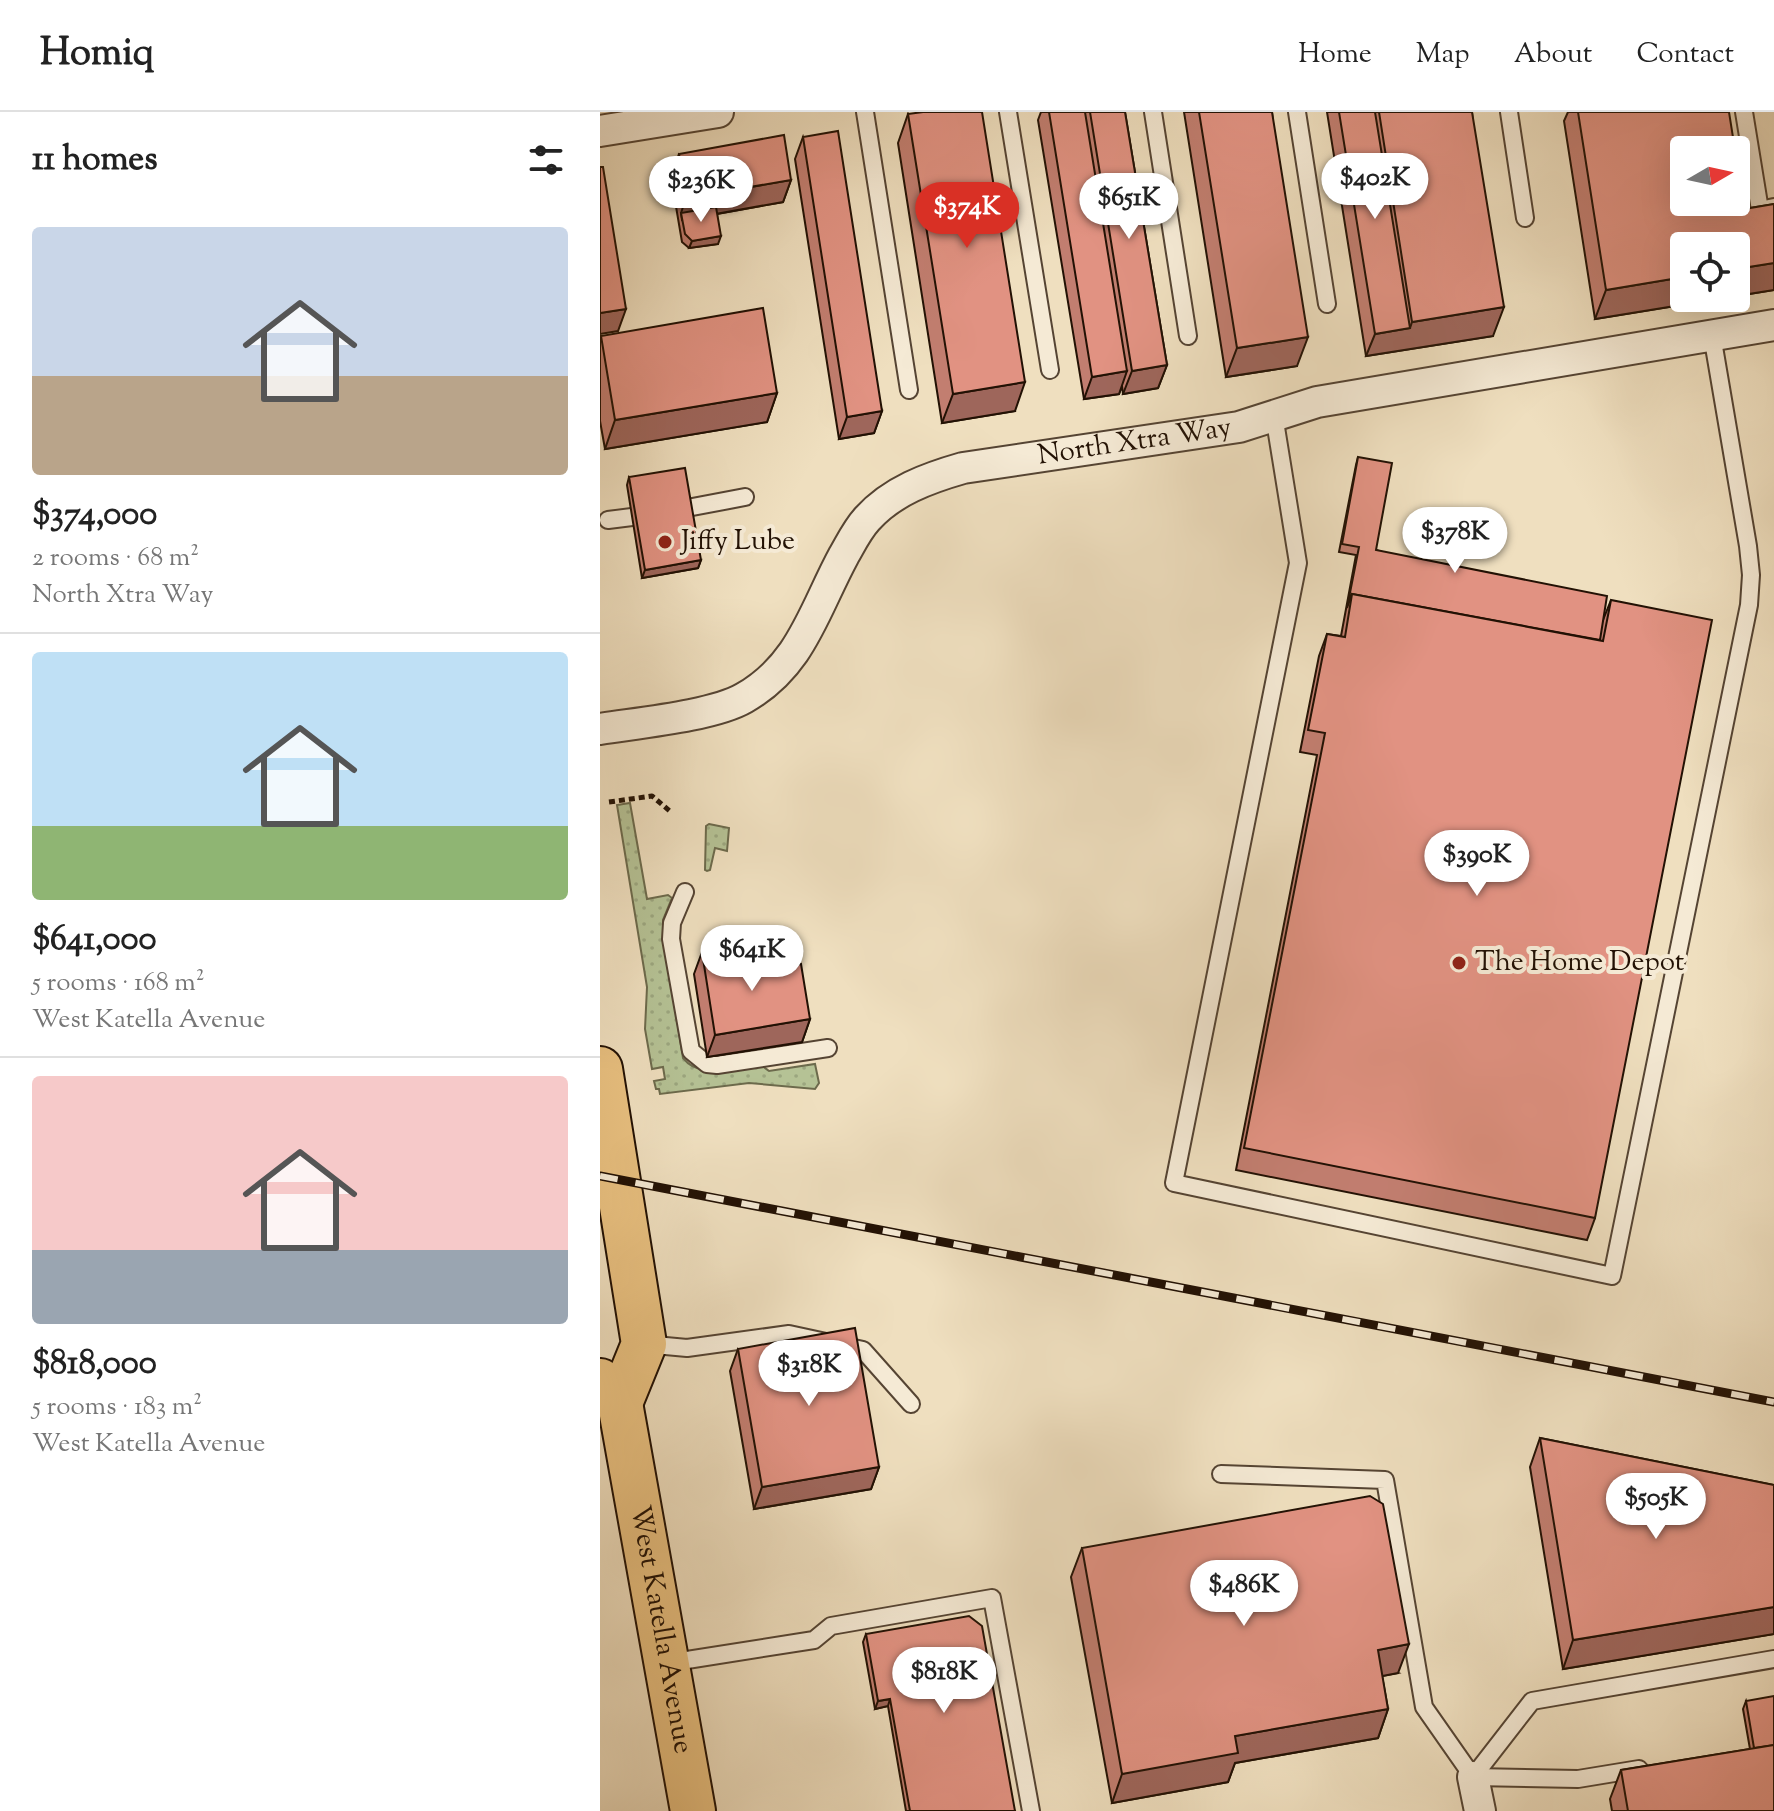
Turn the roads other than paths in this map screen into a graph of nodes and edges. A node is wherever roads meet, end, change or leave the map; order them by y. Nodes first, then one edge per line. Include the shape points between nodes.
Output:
1 (718, 112) edge
2 (865, 112) edge
3 (1008, 112) edge
4 (1153, 112) edge
5 (1297, 112) edge
6 (1509, 112) edge
7 (1744, 112) edge
8 (600, 131) edge
9 (1774, 207) edge
10 (1525, 218) dead end
11 (1327, 304) dead end
12 (1774, 325) edge
13 (1712, 335) junction
14 (1188, 336) dead end
15 (1050, 370) dead end
16 (909, 390) dead end
17 (1274, 415) junction
18 (745, 497) dead end
19 (687, 508) edge
20 (632, 517) edge
21 (608, 520) dead end
22 (600, 729) edge
23 (685, 892) dead end
24 (828, 1048) dead end
25 (600, 1069) edge
26 (644, 1344) junction
27 (610, 1392) edge
28 (911, 1404) dead end
29 (1221, 1474) dead end
30 (1774, 1659) edge
31 (666, 1664) junction
32 (1650, 1767) edge
33 (1473, 1777) junction
34 (693, 1811) edge
35 (1031, 1811) edge
36 (1480, 1811) edge

1 - 8 street
2 - 16 lane
3 - 15 lane
4 - 14 lane
5 - 11 lane
6 - 10 lane
7 - 9 lane via 1760,210
12 - 13 street, North Xtra Way
13 - 17 street, North Xtra Way via 1317,402
13 - 17 lane via 1748,546 1749,605 1612,1276 1174,1183 1298,563
17 - 22 street, North Xtra Way via 1239,427 931,477 886,501 855,534 811,627 775,677 741,700 709,710
18 - 19 lane
20 - 21 lane
23 - 24 lane via 671,939 691,1051 717,1065
25 - 26 main road
26 - 27 main road, West Katella Avenue
26 - 28 lane via 687,1348 789,1334 863,1350
27 - 31 main road, West Katella Avenue
29 - 33 lane via 1385,1480 1424,1707
30 - 33 lane via 1532,1701
31 - 34 main road, West Katella Avenue
31 - 35 lane via 814,1640 831,1626 992,1598
32 - 33 lane via 1578,1779
33 - 36 street

